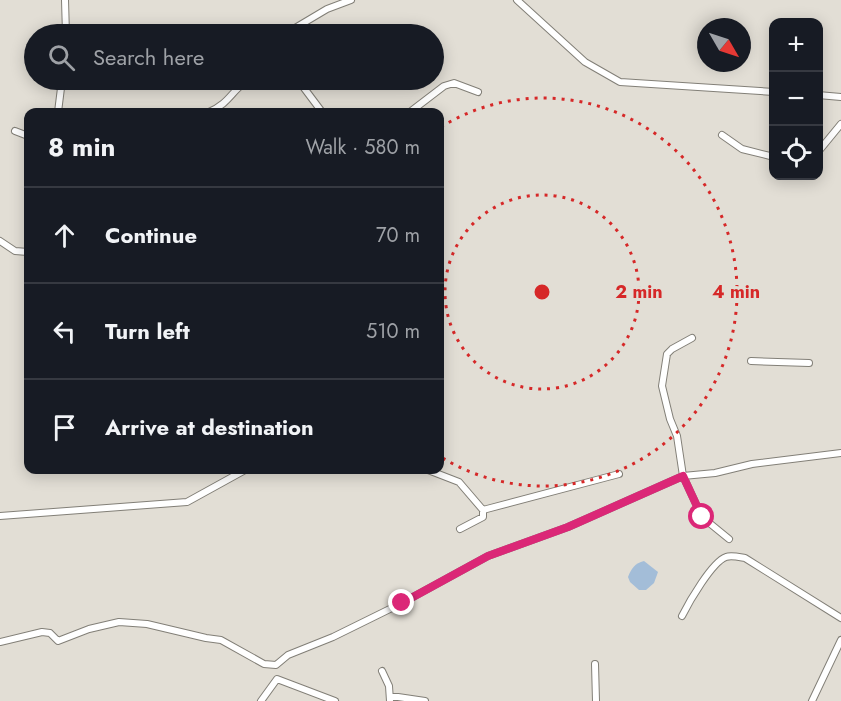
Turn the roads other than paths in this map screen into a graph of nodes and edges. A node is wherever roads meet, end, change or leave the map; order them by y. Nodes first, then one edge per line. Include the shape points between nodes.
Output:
1 (65, 0) edge
2 (351, 0) edge
3 (518, 0) edge
4 (66, 24) edge
5 (302, 24) edge
6 (444, 86) edge
7 (61, 90) edge
8 (236, 90) edge
9 (306, 90) edge
10 (439, 90) edge
11 (478, 92) dead end
12 (769, 92) edge
13 (823, 95) edge
14 (841, 97) edge
15 (58, 108) edge
16 (216, 108) edge
17 (319, 108) edge
18 (415, 108) edge
19 (841, 124) edge
20 (15, 131) dead end
21 (24, 134) edge
22 (722, 135) dead end
23 (823, 147) edge
24 (769, 156) edge
25 (0, 241) edge
26 (24, 251) edge
27 (692, 338) dead end
28 (751, 361) dead end
29 (809, 363) dead end
30 (841, 453) edge
31 (238, 474) edge
32 (438, 474) edge
33 (619, 474) dead end
34 (683, 476) junction
35 (483, 510) junction
36 (0, 516) edge
37 (460, 529) dead end
38 (729, 539) dead end
39 (682, 616) dead end
40 (841, 618) edge
41 (841, 640) edge
42 (0, 642) edge
43 (595, 664) dead end
44 (382, 670) dead end
45 (390, 699) edge
46 (261, 701) edge
47 (335, 701) edge
48 (425, 701) edge
49 (596, 701) edge
50 (812, 701) edge

1 - 4 street
2 - 5 street
3 - 12 street via 585,62 620,82
6 - 11 street via 454,83
7 - 15 street
8 - 16 street
9 - 17 street
10 - 18 street
13 - 14 street
19 - 23 street
20 - 21 street
22 - 24 street via 742,149
25 - 26 street
27 - 34 street via 667,354 662,386 677,436
28 - 29 street
30 - 34 street
31 - 36 street via 187,502
32 - 35 street via 459,482
33 - 35 street
34 - 38 street via 702,517
34 - 42 street via 568,527 488,556 276,665 264,664 221,640 147,624 119,622 58,641 50,633 42,632
35 - 37 street via 483,517
39 - 40 street via 713,567 729,556 745,558
41 - 50 street
43 - 49 street
44 - 45 street
45 - 48 street
46 - 47 street via 277,679

